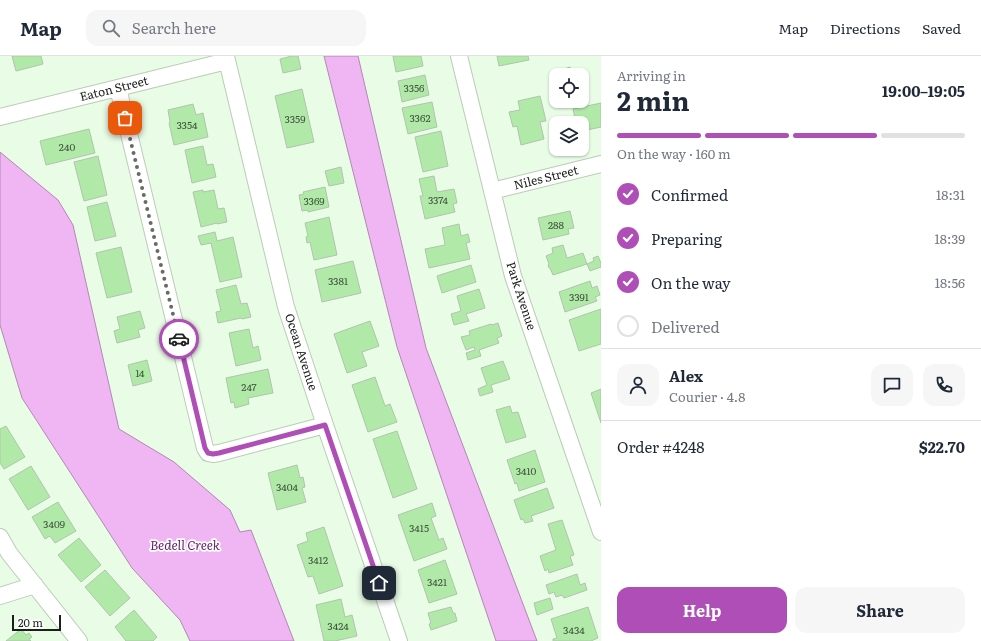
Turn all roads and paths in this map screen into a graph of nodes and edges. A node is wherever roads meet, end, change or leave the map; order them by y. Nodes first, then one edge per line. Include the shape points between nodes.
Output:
1 (459, 56) edge
2 (226, 58) edge
3 (118, 88) junction
4 (0, 117) edge
5 (601, 164) edge
6 (492, 191) junction
7 (325, 425) junction
8 (601, 532) edge
9 (0, 538) edge
10 (35, 585) junction
11 (0, 596) edge
12 (79, 641) edge
13 (399, 641) edge

1 - 6 street, Park Avenue
2 - 3 street, Eaton Street
2 - 7 street, Ocean Avenue via 286,307
3 - 4 street, Eaton Street
3 - 7 street via 208,453 219,453
5 - 6 street, Niles Street
6 - 8 street, Park Avenue via 513,276
7 - 13 street, Ocean Avenue
9 - 10 street
10 - 11 street
10 - 12 street

